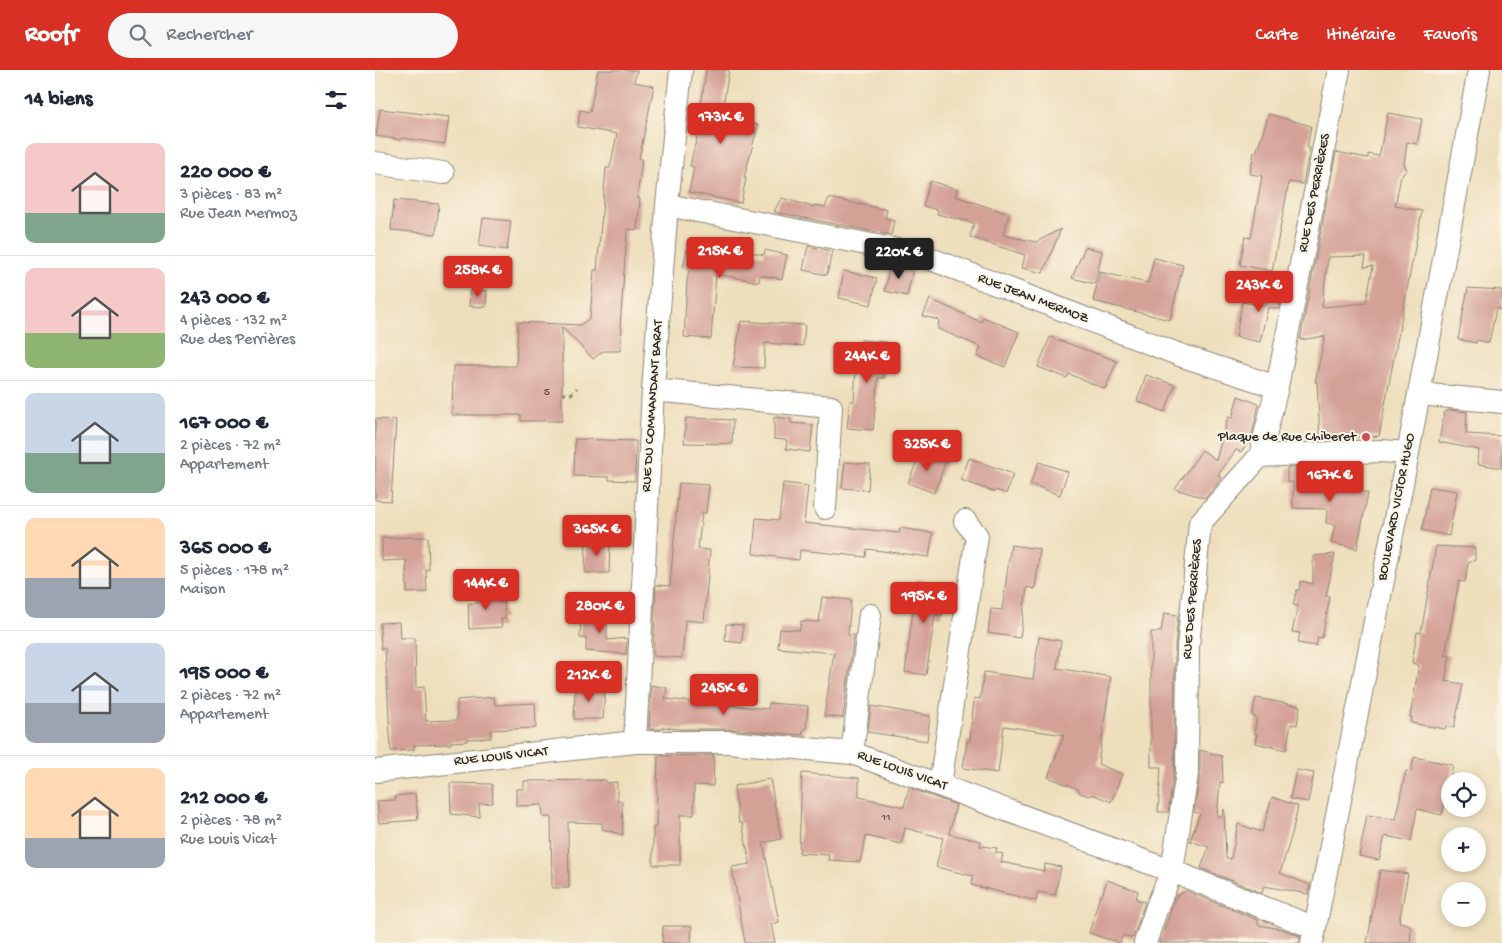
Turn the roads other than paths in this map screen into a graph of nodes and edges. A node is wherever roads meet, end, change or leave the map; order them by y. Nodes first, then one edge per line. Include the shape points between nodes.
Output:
1 (681, 70) edge
2 (1339, 70) edge
3 (1479, 70) edge
4 (375, 163) edge
5 (443, 173) dead end
6 (667, 204) junction
7 (1277, 387) junction
8 (653, 390) junction
9 (1419, 394) junction
10 (1502, 402) edge
11 (1408, 453) junction
12 (1260, 456) junction
13 (825, 508) dead end
14 (965, 521) dead end
15 (871, 615) dead end
16 (635, 742) junction
17 (852, 753) junction
18 (375, 771) edge
19 (940, 785) junction
20 (1171, 871) junction
21 (1314, 935) edge
22 (1145, 943) edge

1 - 6 street, RUE DU COMMANDANT BARAT
2 - 7 street, RUE DES PERRIÈRES
3 - 9 street, BOULEVARD VICTOR HUGO
4 - 5 street
6 - 7 street, RUE JEAN MERMOZ via 918,254 1179,355
6 - 8 street, RUE DU COMMANDANT BARAT
7 - 12 street, RUE DES PERRIÈRES
8 - 13 street via 831,407
8 - 16 street, RUE DU COMMANDANT BARAT
9 - 10 street
9 - 11 street, BOULEVARD VICTOR HUGO
11 - 12 street via 1382,451
11 - 21 street, BOULEVARD VICTOR HUGO
12 - 20 street, RUE DES PERRIÈRES via 1200,523 1188,647 1187,773
14 - 19 street via 977,536
15 - 17 street
16 - 17 street, RUE LOUIS VICAT via 728,742
16 - 18 street, RUE LOUIS VICAT
17 - 19 street, RUE LOUIS VICAT
19 - 20 street, RUE LOUIS VICAT
20 - 21 street, RUE LOUIS VICAT
20 - 22 street, RUE DES PERRIÈRES

